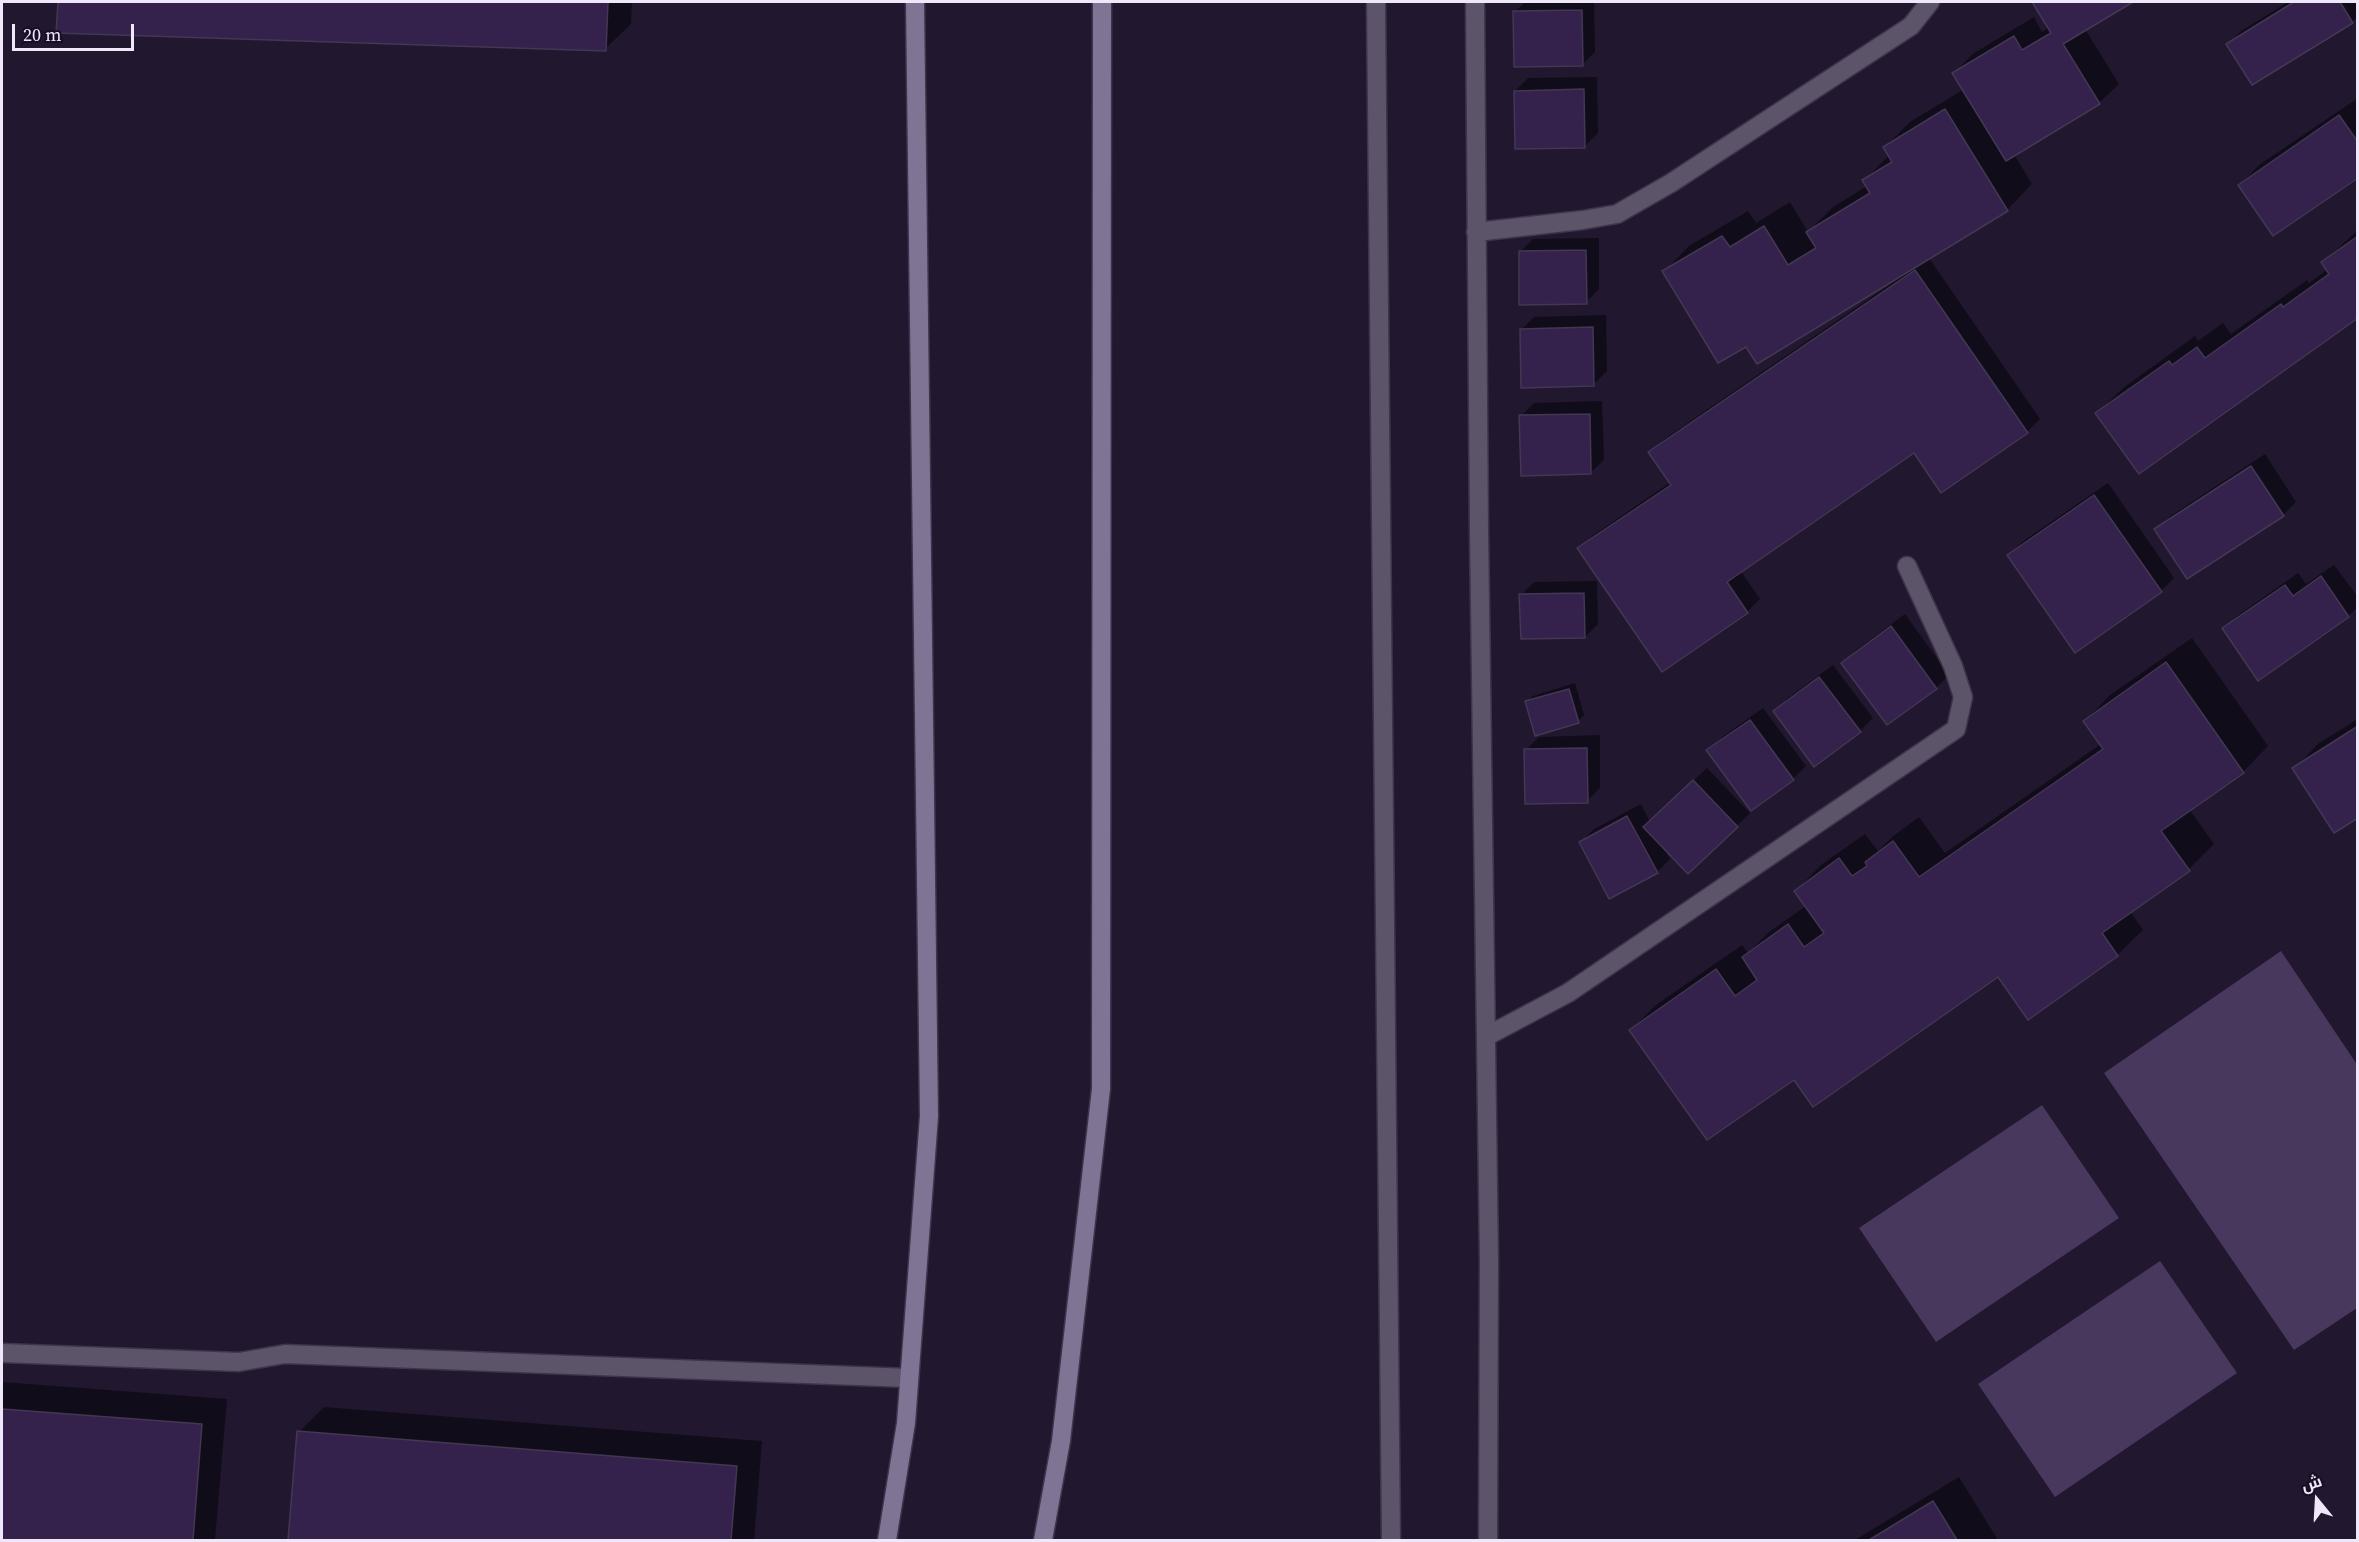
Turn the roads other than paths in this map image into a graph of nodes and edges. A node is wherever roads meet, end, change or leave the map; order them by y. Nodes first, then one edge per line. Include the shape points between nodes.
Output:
1 (915, 2) edge
2 (1102, 2) edge
3 (1376, 2) edge
4 (1475, 2) edge
5 (1930, 2) edge
6 (1476, 232) junction
7 (1907, 566) dead end
8 (1487, 1036) junction
9 (2, 1353) edge
10 (909, 1378) junction
11 (887, 1540) edge
12 (1042, 1540) edge
13 (1391, 1540) edge
14 (1488, 1540) edge

1 - 10 main road via 929,1116
2 - 12 main road via 1101,1089 1061,1441
3 - 13 street
4 - 6 street
5 - 6 street via 1911,26 1617,214
6 - 8 street
7 - 8 street via 1963,697 1956,729 1568,993
8 - 14 street
9 - 10 street via 239,1362 285,1354
10 - 11 main road via 906,1424

